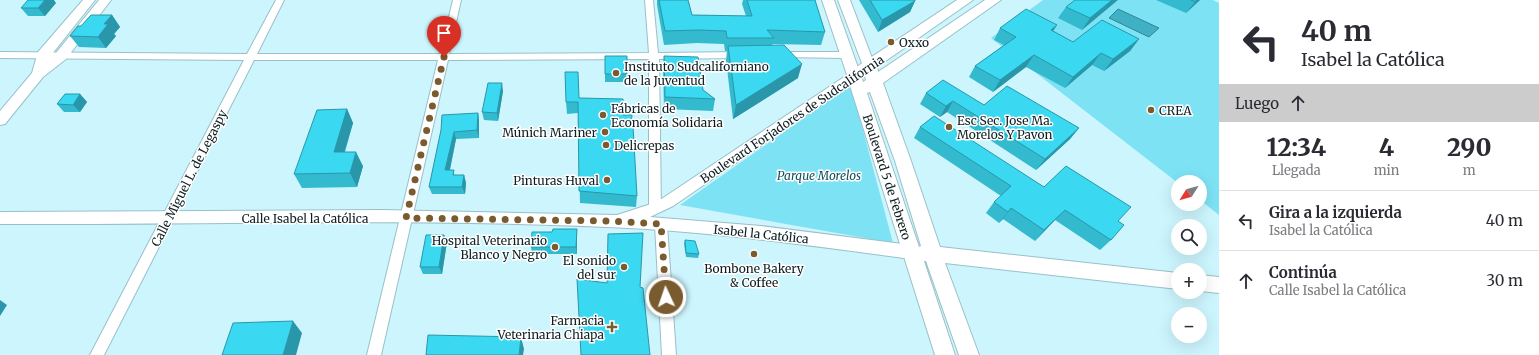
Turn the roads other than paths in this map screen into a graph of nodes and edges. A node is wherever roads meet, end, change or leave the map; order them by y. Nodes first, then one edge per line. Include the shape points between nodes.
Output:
1 (90, 0) edge
2 (105, 0) edge
3 (280, 0) edge
4 (457, 0) edge
5 (649, 0) edge
6 (656, 0) edge
7 (828, 0) edge
8 (844, 0) edge
9 (966, 0) edge
10 (994, 0) edge
11 (0, 55) edge
12 (43, 55) junction
13 (751, 55) edge
14 (767, 55) edge
15 (847, 55) junction
16 (61, 56) junction
17 (251, 56) junction
18 (654, 56) junction
19 (444, 57) junction
20 (869, 66) junction
21 (38, 74) junction
22 (854, 76) junction
23 (874, 82) junction
24 (859, 93) junction
25 (0, 120) edge
26 (655, 209) junction
27 (0, 218) edge
28 (168, 218) junction
29 (406, 218) junction
30 (610, 221) junction
31 (661, 224) junction
32 (911, 252) junction
33 (933, 255) junction
34 (1171, 280) edge
35 (97, 355) edge
36 (374, 355) edge
37 (669, 355) edge
38 (945, 355) edge
39 (969, 355) edge

1 - 12 street
2 - 16 street
3 - 17 street, Calle Miguel L. de Legaspy
4 - 19 street
5 - 6 street
5 - 18 street
7 - 15 street, Boulevard 5 de Febrero
8 - 20 street, Boulevard 5 de Febrero
9 - 20 main road, Boulevard Forjadores de Sudcalifornia
10 - 23 main road, Boulevard Forjadores de Sudcalifornia
11 - 12 street
12 - 16 street
12 - 21 street
13 - 18 street
14 - 15 street
15 - 22 street, Boulevard 5 de Febrero
16 - 17 street
16 - 21 street
17 - 19 street
17 - 28 street, Calle Miguel L. de Legaspy
18 - 19 street
18 - 26 street
19 - 29 street
20 - 22 main road, Boulevard Forjadores de Sudcalifornia
20 - 23 main road, Boulevard 5 de Febrero
21 - 25 street
22 - 24 main road, Boulevard 5 de Febrero
22 - 26 street, Boulevard Forjadores de Sudcalifornia
23 - 24 main road, Boulevard Forjadores de Sudcalifornia
23 - 33 main road, Boulevard 5 de Febrero
24 - 32 main road, Boulevard 5 de Febrero
26 - 30 street, Boulevard Forjadores de Sudcalifornia
27 - 28 street, Calle Isabel la Católica
28 - 29 street, Calle Isabel la Católica
28 - 35 street, Calle Miguel L. de Legaspy
29 - 30 street, Calle Isabel la Católica
29 - 36 street
30 - 31 street, Isabel la Católica
31 - 32 street, Isabel la Católica
31 - 37 street
32 - 33 main road
32 - 38 main road, Boulevard 5 de Febrero
33 - 34 main road
33 - 39 main road, Boulevard 5 de Febrero

